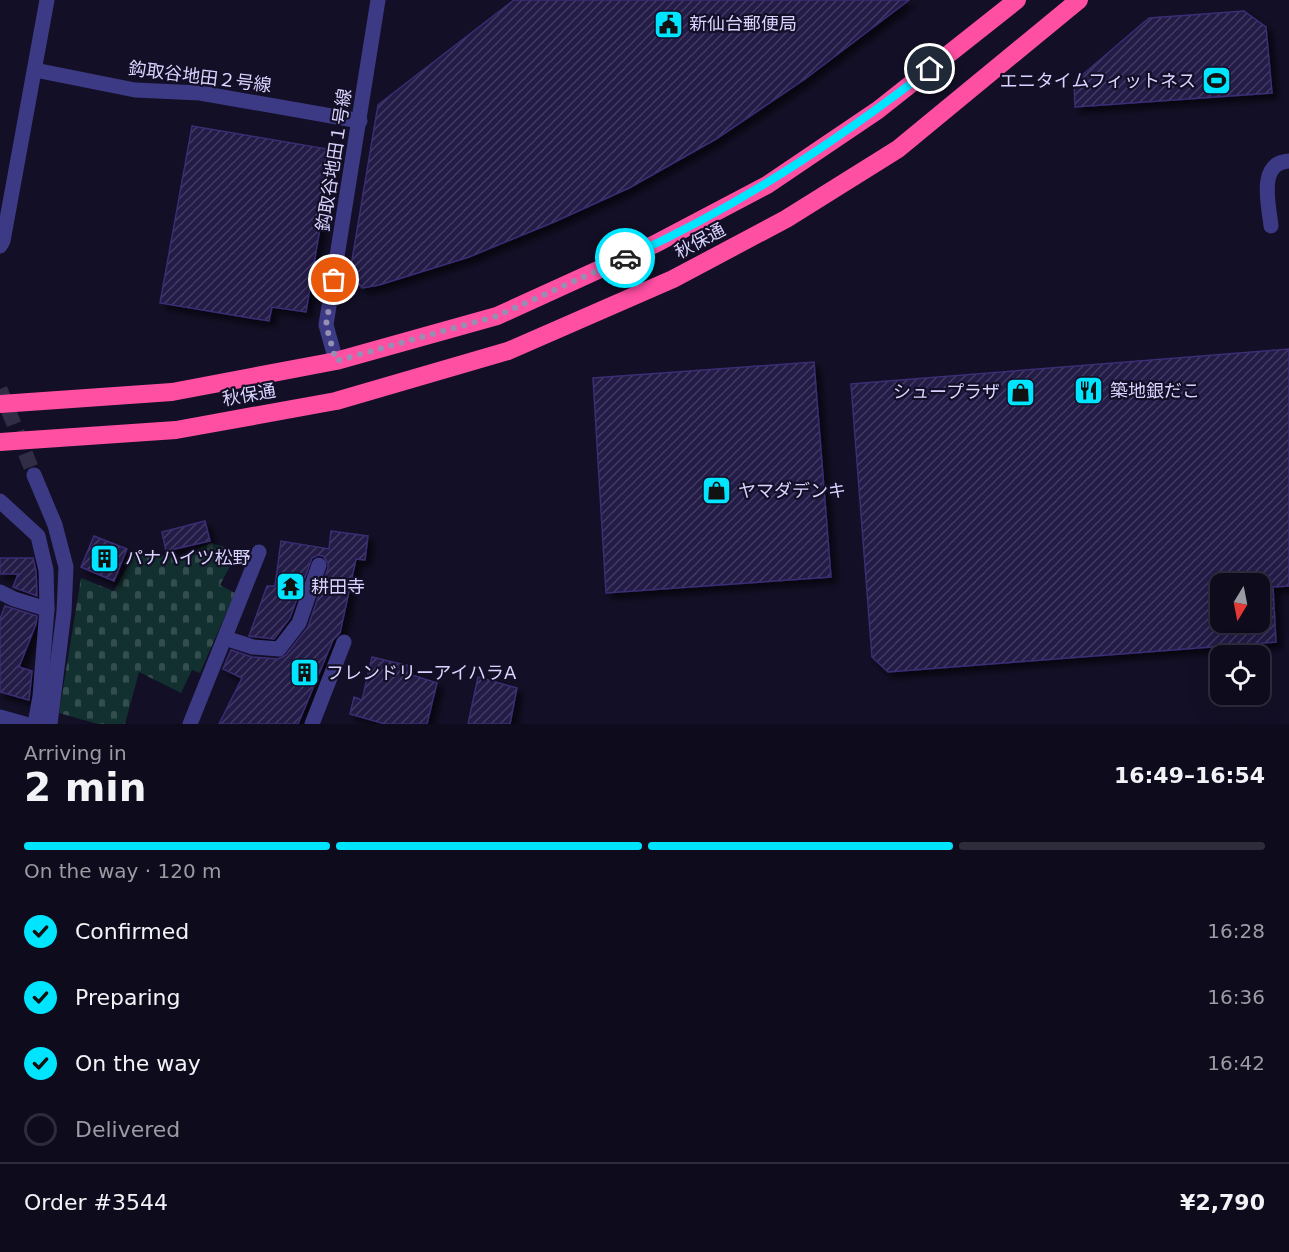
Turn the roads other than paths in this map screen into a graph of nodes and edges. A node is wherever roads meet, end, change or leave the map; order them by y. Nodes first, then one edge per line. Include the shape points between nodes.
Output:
1 (47, 0) edge
2 (378, 0) edge
3 (1017, 0) edge
4 (1079, 0) edge
5 (35, 70) junction
6 (360, 121) junction
7 (1289, 161) edge
8 (1271, 226) dead end
9 (2, 243) edge
10 (0, 256) edge
11 (336, 361) junction
12 (0, 404) edge
13 (0, 442) edge
14 (34, 475) tunnel mouth
15 (0, 501) edge
16 (259, 552) dead end
17 (319, 565) dead end
18 (0, 592) edge
19 (47, 609) junction
20 (225, 638) junction
21 (344, 642) dead end
22 (0, 717) edge
23 (25, 724) edge
24 (35, 724) edge
25 (50, 724) edge
26 (190, 724) edge
27 (312, 724) edge

1 - 5 street
2 - 6 street, 鈎取谷地田１号線
3 - 11 highway, 秋保通 via 878,110 767,185 655,244 497,316
4 - 13 highway, 秋保通 via 898,148 786,219 673,279 508,351 336,401 176,430
5 - 6 street, 鈎取谷地田２号線 via 135,90 200,93
5 - 9 street
6 - 11 street, 鈎取谷地田１号線 via 326,325
7 - 8 street via 1270,170 1267,179
9 - 10 street
11 - 12 highway, 秋保通 via 172,392
14 - 25 street via 55,525 66,567
15 - 19 street via 38,536 46,570
16 - 20 street
17 - 20 street via 299,623 279,650
18 - 19 street
19 - 24 street
20 - 26 street
21 - 27 street
22 - 23 street

